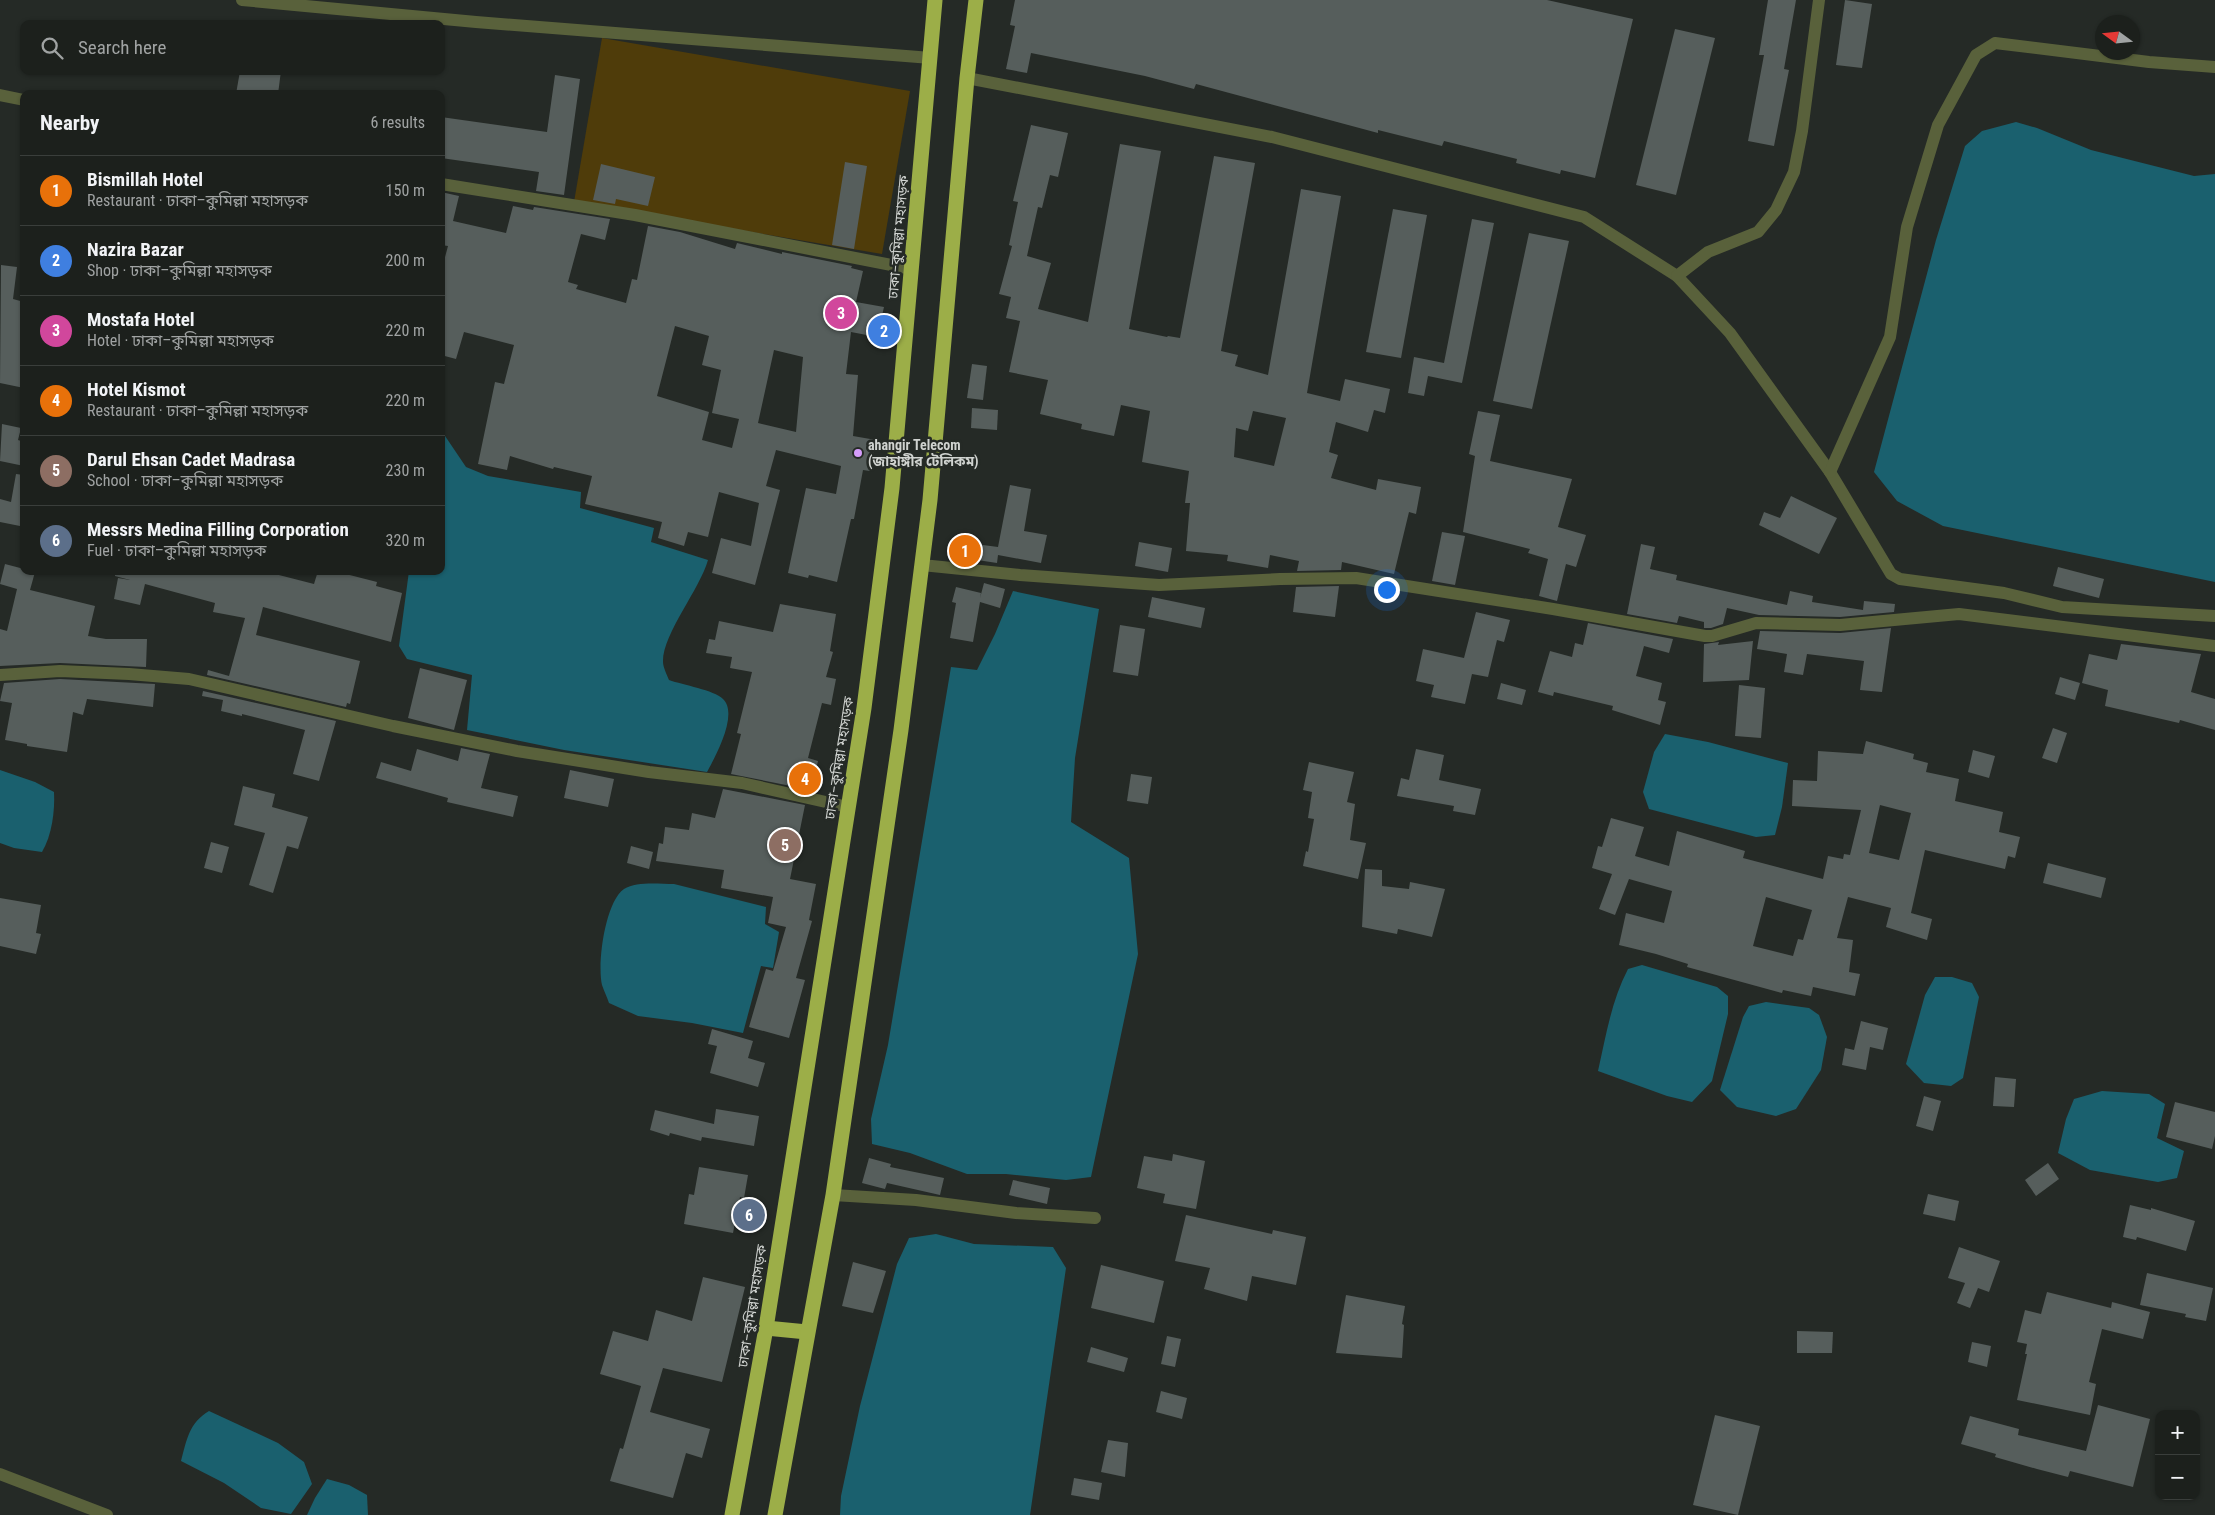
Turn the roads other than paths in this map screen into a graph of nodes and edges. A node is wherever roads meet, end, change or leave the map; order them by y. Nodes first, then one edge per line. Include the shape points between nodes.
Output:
1 (242, 0) edge
2 (935, 0) edge
3 (976, 0) edge
4 (1819, 0) edge
5 (931, 58) junction
6 (2215, 67) edge
7 (967, 78) junction
8 (0, 95) edge
9 (20, 99) edge
10 (445, 185) edge
11 (912, 270) junction
12 (1677, 276) junction
13 (1830, 472) junction
14 (922, 565) junction
15 (2215, 616) edge
16 (2215, 646) edge
17 (0, 675) edge
18 (848, 807) junction
19 (833, 1195) junction
20 (1096, 1218) dead end
21 (766, 1328) junction
22 (807, 1332) junction
23 (0, 1474) edge
24 (107, 1515) edge
25 (732, 1515) edge
26 (775, 1515) edge

1 - 5 street
2 - 5 highway, ঢাকা–কুমিল্লা মহাসড়ক
3 - 7 highway
4 - 12 street via 1794,172 1776,210 1758,232 1708,252
5 - 11 highway, ঢাকা–কুমিল্লা মহাসড়ক
6 - 13 street via 1995,43 1976,55 1938,125 1907,227 1890,336
7 - 12 street via 1272,137 1531,202 1584,217
7 - 14 highway
8 - 9 street
10 - 11 street via 635,215
11 - 18 highway, ঢাকা–কুমিল্লা মহাসড়ক via 892,488
12 - 13 street via 1730,333
13 - 15 street via 1883,563 1891,574 1900,579 2004,593 2062,607
14 - 16 street via 1159,585 1356,578 1705,636 1756,623 1840,625 1959,614
14 - 19 highway
17 - 18 street via 60,672 189,679 518,751 742,784
18 - 21 highway, ঢাকা–কুমিল্লা মহাসড়ক
19 - 20 street
19 - 22 highway
21 - 22 highway
21 - 25 highway, ঢাকা–কুমিল্লা মহাসড়ক
22 - 26 highway
23 - 24 street

